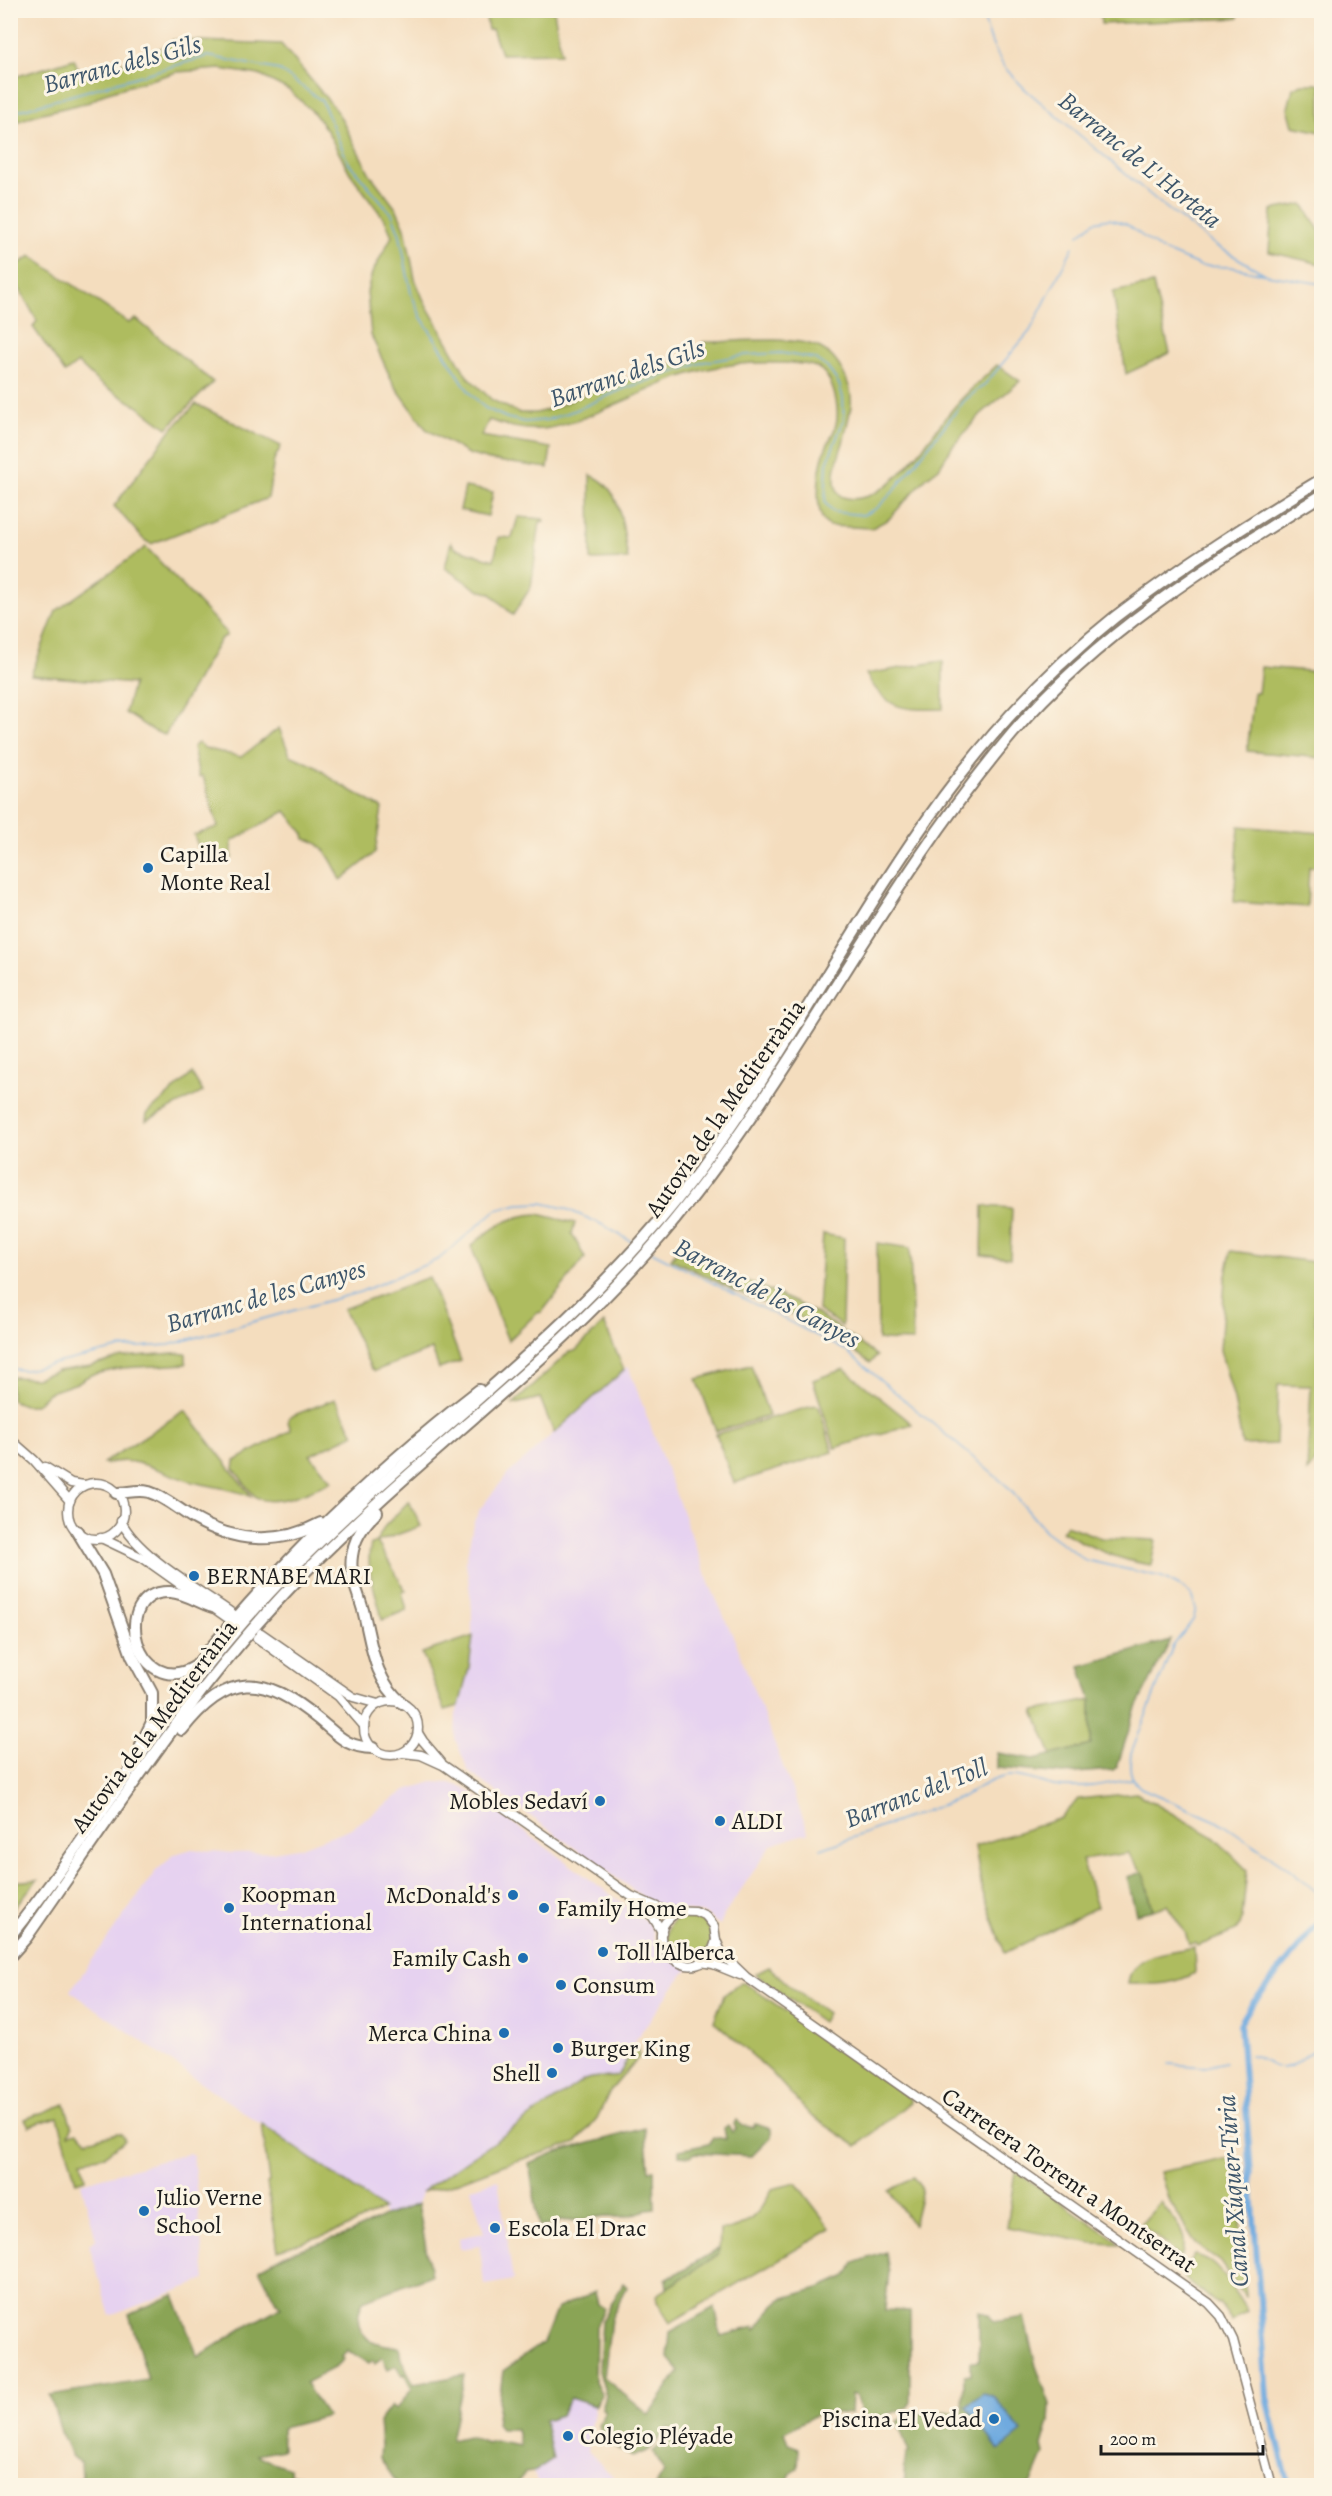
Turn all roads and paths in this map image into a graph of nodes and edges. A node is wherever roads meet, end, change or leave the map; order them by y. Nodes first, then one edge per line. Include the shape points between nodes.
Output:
1 (1322, 479) edge
2 (1322, 495) edge
3 (656, 1234) junction
4 (623, 1269) junction
5 (512, 1370) junction
6 (10, 1439) edge
7 (34, 1460) junction
8 (84, 1485) junction
9 (394, 1488) junction
10 (116, 1493) junction
11 (70, 1501) junction
12 (331, 1517) junction
13 (121, 1521) junction
14 (77, 1531) junction
15 (102, 1538) junction
16 (213, 1607) junction
17 (402, 1703) junction
18 (378, 1704) junction
19 (364, 1726) junction
20 (418, 1733) junction
21 (373, 1748) junction
22 (404, 1753) junction
23 (443, 1765) junction
24 (113, 1806) junction
25 (632, 1896) junction
26 (681, 1911) junction
27 (662, 1932) junction
28 (10, 1936) edge
29 (716, 1940) junction
30 (10, 1956) edge
31 (701, 1962) junction
32 (746, 1977) junction
33 (1272, 2486) edge

1 - 3 highway, Autovia de la Mediterrània via 1237,531 1112,620 1054,670 1004,723 946,794 885,882 730,1128
2 - 3 highway, Autovia de la Mediterrània via 1188,580 1124,628 1066,678 1014,731 958,801 898,887 737,1137
3 - 4 highway, Autovia de la Mediterrània
4 - 5 highway, Autovia de la Mediterrània
4 - 9 highway, Autovia de la Mediterrània via 559,1341
5 - 12 highway via 496,1376 456,1407
5 - 24 highway, Autovia de la Mediterrània via 350,1514 248,1618 187,1693
6 - 7 main road
7 - 8 main road via 71,1484
7 - 11 main road
8 - 10 main road via 100,1484
8 - 11 main road
9 - 17 highway via 358,1536 351,1569 374,1663
9 - 24 highway, Autovia de la Mediterrània via 326,1551 257,1624
10 - 12 highway via 148,1492 211,1527 239,1537 274,1539 301,1532
10 - 13 main road via 123,1506
11 - 14 main road via 69,1517
12 - 16 highway via 266,1584 196,1666 168,1673 144,1658 135,1627 140,1607 147,1599 171,1592
13 - 15 main road via 117,1529
13 - 16 main road via 147,1552 231,1616
14 - 15 main road
14 - 24 highway via 103,1574 153,1702 149,1731 111,1788
15 - 16 main road via 143,1558
17 - 18 main road
17 - 20 main road via 417,1718
18 - 19 main road via 371,1709
18 - 19 main road via 353,1697 259,1636 338,1696
19 - 21 main road
20 - 22 main road
20 - 23 main road
21 - 22 main road via 385,1755
21 - 24 highway via 345,1742 297,1702 277,1691 258,1686 238,1687 218,1693 199,1708 134,1795
22 - 23 main road via 421,1755
23 - 25 main road
24 - 28 highway, Autovia de la Mediterrània
24 - 30 highway, Autovia de la Mediterrània via 26,1938
25 - 26 main road via 664,1910
25 - 27 main road
26 - 27 main road via 668,1919
26 - 29 main road via 706,1916 714,1926
27 - 31 main road via 663,1946 671,1958 684,1965
29 - 31 main road via 712,1953
29 - 32 main road via 722,1954
31 - 32 main road
32 - 33 main road, Carretera Torrent a Montserrat via 1209,2303 1233,2340

